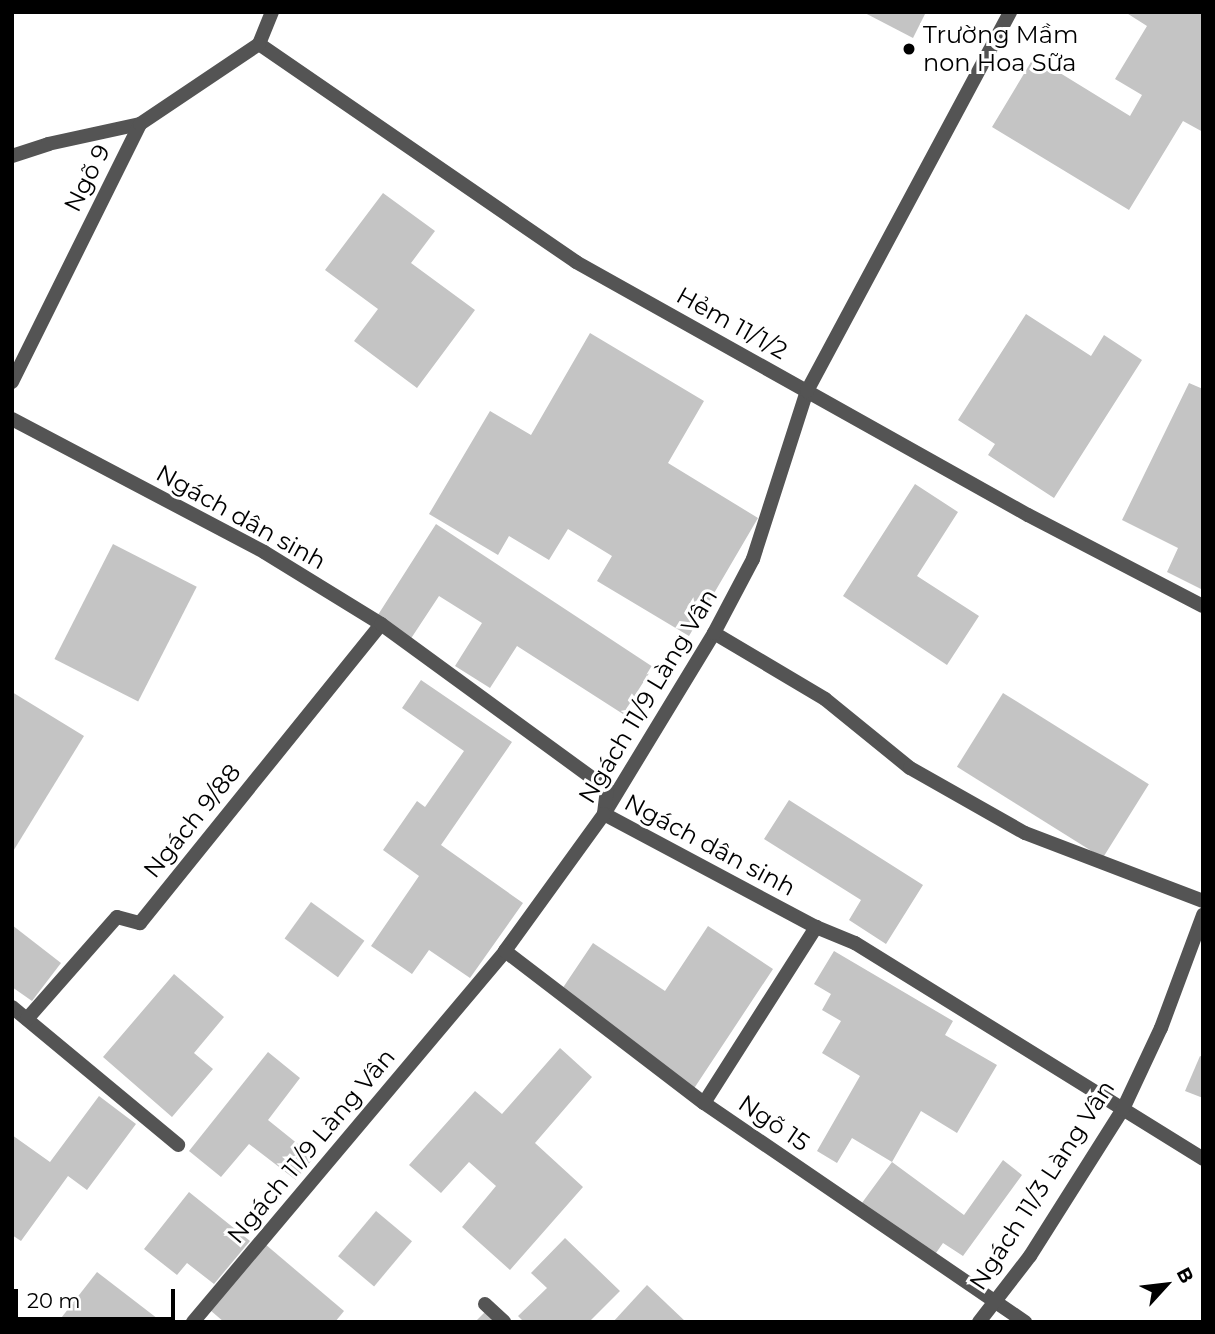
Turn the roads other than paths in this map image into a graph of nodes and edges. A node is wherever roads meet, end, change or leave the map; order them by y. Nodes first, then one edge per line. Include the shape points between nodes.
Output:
1 (272, 12) edge
2 (1010, 12) edge
3 (260, 44) junction
4 (140, 124) junction
5 (12, 156) edge
6 (12, 382) edge
7 (807, 391) junction
8 (12, 419) edge
9 (1203, 606) edge
10 (380, 624) junction
11 (714, 633) junction
12 (604, 814) junction
13 (1203, 901) edge
14 (1203, 915) edge
15 (816, 927) junction
16 (505, 951) junction
17 (12, 1007) edge
18 (27, 1019) junction
19 (704, 1103) junction
20 (1123, 1109) junction
21 (178, 1145) dead end
22 (1203, 1159) edge
23 (995, 1302) junction
24 (485, 1304) dead end
25 (193, 1322) edge
26 (504, 1322) edge
27 (979, 1322) edge
28 (1025, 1322) edge

1 - 3 street
2 - 7 street, Ngách 11/9 Làng Vân
3 - 4 street, Ngõ 9
3 - 7 street, Hẻm 11/1/2 via 576,262
4 - 5 street
4 - 6 street, Ngõ 9
7 - 9 street, Hẻm 11/1/2 via 1028,515
7 - 11 street, Ngách 11/9 Làng Vân via 753,559
8 - 10 street, Ngách dân sinh via 264,552
10 - 12 street, Ngách dân sinh via 607,789
10 - 18 street, Ngách 9/88 via 140,923 117,917
11 - 12 street, Ngách 11/9 Làng Vân
11 - 13 street via 825,699 910,768 1025,833
12 - 15 street, Ngách dân sinh
12 - 16 street, Ngách 11/9 Làng Vân
14 - 20 street, Ngách 11/3 Làng Vân via 1161,1028
15 - 19 street
15 - 20 street, Ngách dân sinh via 855,943
16 - 19 street, Ngõ 15
16 - 25 street, Ngách 11/9 Làng Vân
17 - 18 street
18 - 21 street
19 - 23 street, Ngõ 15
20 - 22 street, Ngách dân sinh
20 - 23 street, Ngách 11/3 Làng Vân via 1030,1256
23 - 27 street, Ngách 11/3 Làng Vân
23 - 28 street, Ngõ 15
24 - 26 street

